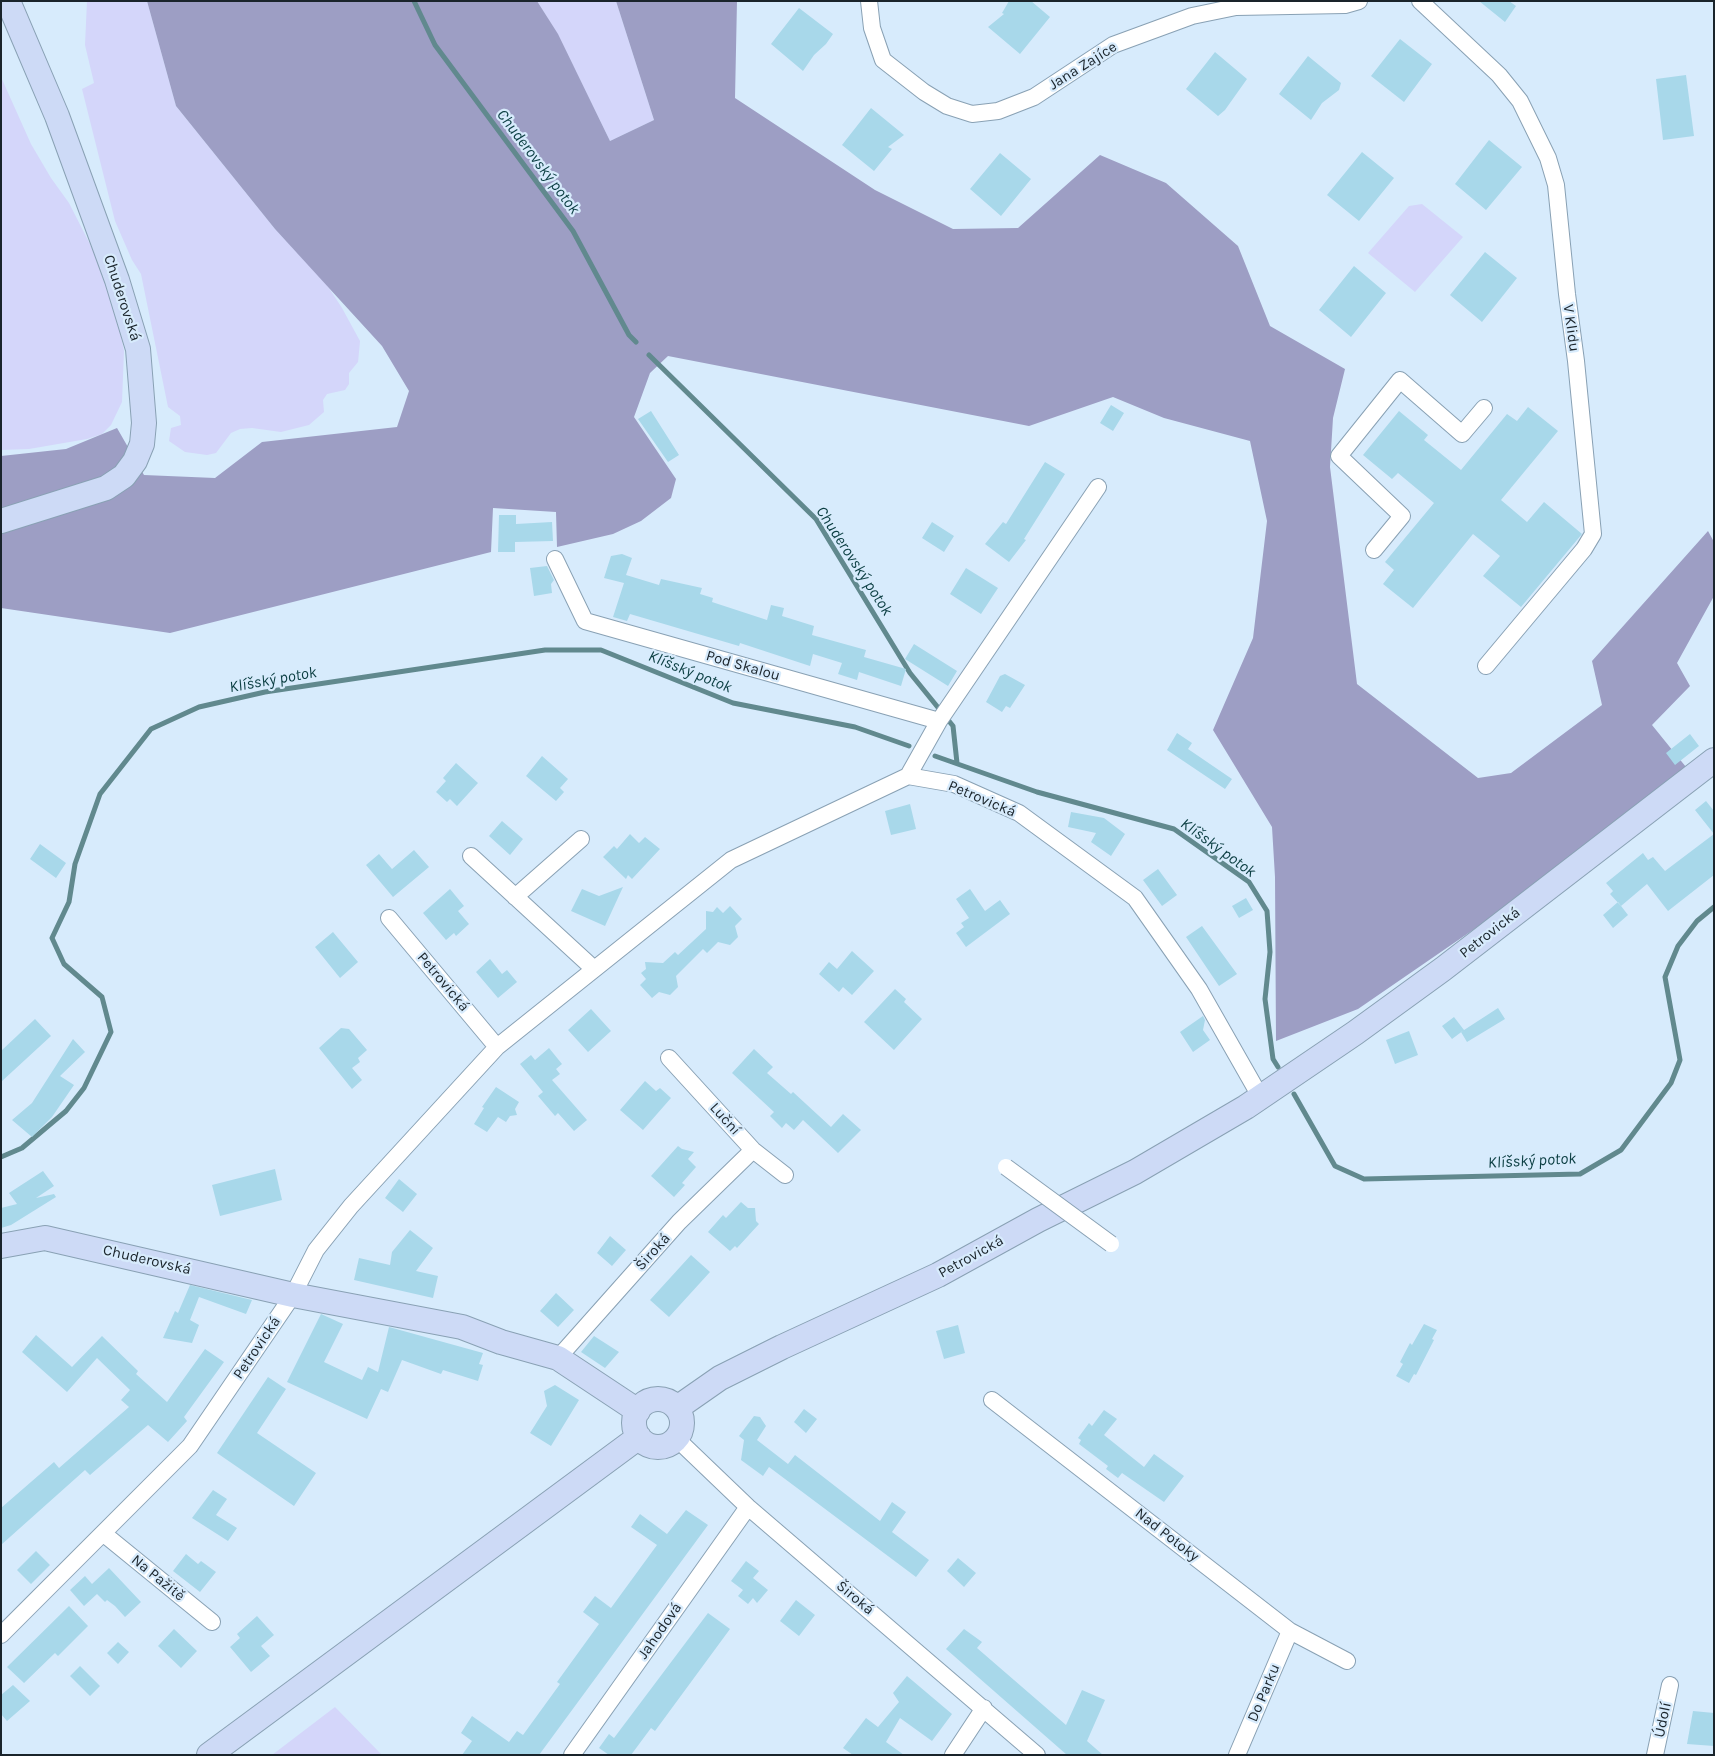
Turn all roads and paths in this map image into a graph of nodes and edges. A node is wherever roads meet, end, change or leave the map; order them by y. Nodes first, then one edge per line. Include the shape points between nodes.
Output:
1 (8, 1) edge
2 (869, 1) edge
3 (1359, 1) edge
4 (1420, 1) edge
5 (1484, 408) dead end
6 (1098, 486) dead end
7 (1, 521) edge
8 (1374, 550) dead end
9 (555, 559) dead end
10 (1486, 666) dead end
11 (939, 720) junction
12 (1714, 760) edge
13 (908, 776) junction
14 (581, 839) dead end
15 (471, 856) dead end
16 (515, 897) junction
17 (389, 918) dead end
18 (594, 970) junction
19 (497, 1047) junction
20 (669, 1058) dead end
21 (1260, 1098) junction
22 (753, 1150) junction
23 (1006, 1167) dead end
24 (785, 1175) dead end
25 (1111, 1244) dead end
26 (1, 1246) edge
27 (293, 1295) junction
28 (558, 1358) junction
29 (992, 1400) dead end
30 (677, 1408) junction
31 (638, 1411) junction
32 (639, 1437) junction
33 (676, 1439) junction
34 (748, 1507) junction
35 (104, 1534) junction
36 (212, 1622) dead end
37 (1290, 1631) junction
38 (1, 1635) edge
39 (1347, 1661) dead end
40 (1670, 1685) dead end
41 (984, 1708) junction
42 (209, 1755) edge
43 (572, 1755) edge
44 (953, 1755) edge
45 (1037, 1755) edge
46 (1237, 1755) edge
47 (1656, 1755) edge

1 - 7 main road, Chuderovská via 57,116 117,280 138,349 144,423 142,444 124,476 106,488
2 - 3 street, Jana Zajíce via 872,28 883,60 947,106 972,114 998,111 1034,97 1113,45 1192,16 1236,7 1345,5
4 - 10 street, V Klidu via 1499,75 1520,101 1548,158 1556,185 1577,371 1593,534
5 - 8 street via 1462,434 1400,380 1339,456 1402,516
6 - 11 street
9 - 11 street, Pod Skalou via 585,621
11 - 13 street
12 - 21 main road, Petrovická via 1435,975
13 - 18 street, Petrovická via 731,860
13 - 21 street, Petrovická via 954,784 1019,813 1135,898 1200,989
14 - 16 street
15 - 16 street
16 - 18 street
17 - 19 street, Petrovická
18 - 19 street, Petrovická
19 - 27 street, Petrovická via 351,1206 316,1250
20 - 22 street, Luční
21 - 30 main road, Petrovická via 1135,1172 938,1275 720,1378
22 - 24 street, Luční
22 - 28 street, Široká via 679,1222
23 - 25 street, bridge
26 - 27 main road, Chuderovská via 45,1238
27 - 28 main road via 462,1327
27 - 35 street, Petrovická via 190,1446
28 - 31 main road
29 - 37 street, Nad Potoky
30 - 31 main road via 661,1399 644,1404
30 - 33 main road via 682,1423
31 - 32 main road via 635,1429
32 - 33 main road via 657,1447
32 - 42 main road
33 - 34 street, Široká
34 - 41 street, Široká
34 - 43 street, Jahodová
35 - 36 street, Na Pažitě
35 - 38 street, Petrovická
37 - 39 street, Nad Potoky
37 - 46 street, Do Parku
40 - 47 street, Údolí
41 - 44 street
41 - 45 street, Široká

